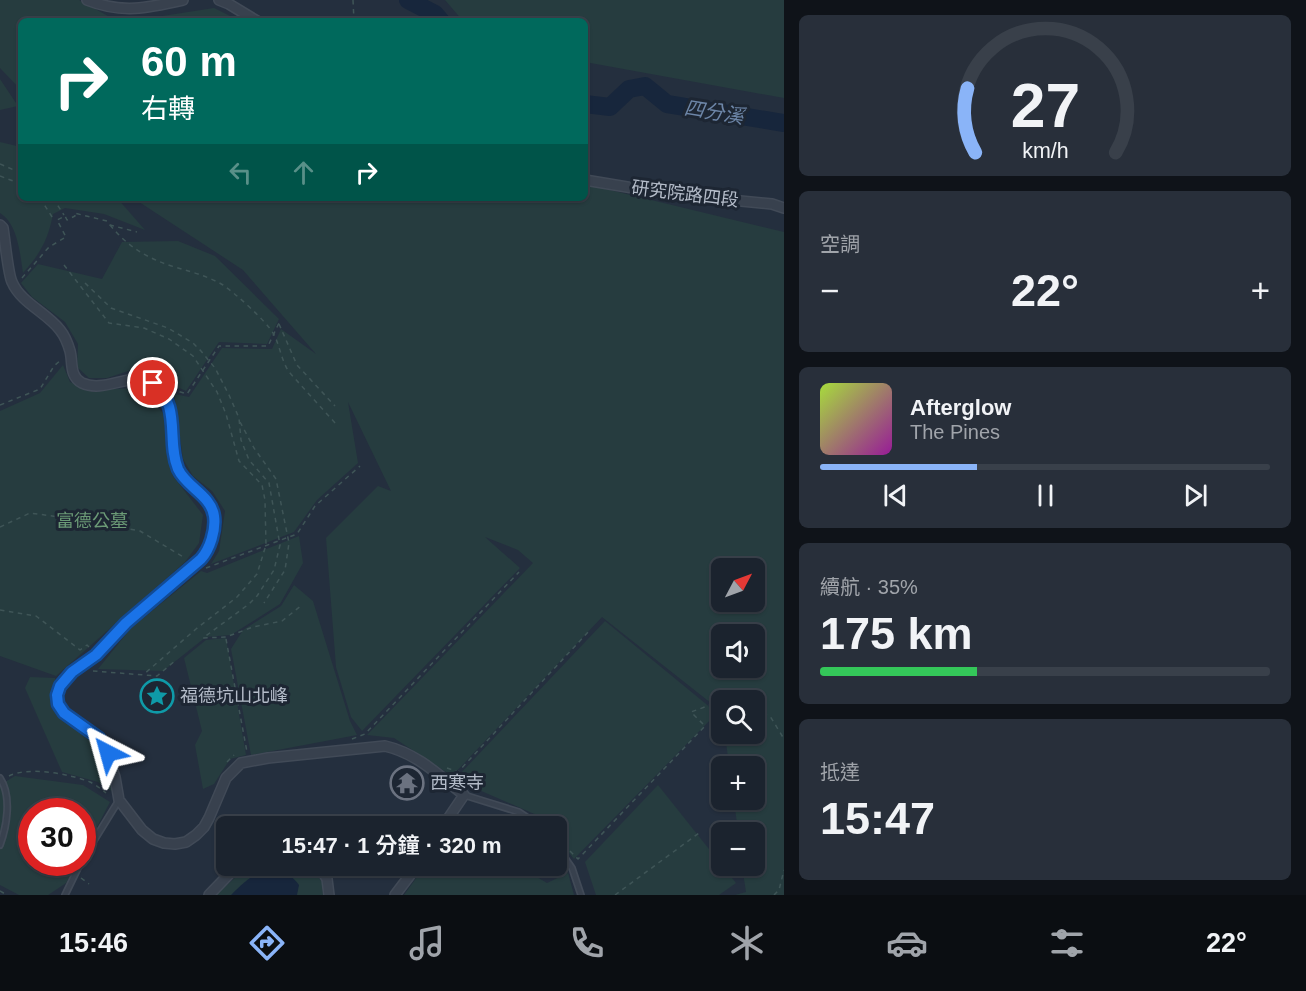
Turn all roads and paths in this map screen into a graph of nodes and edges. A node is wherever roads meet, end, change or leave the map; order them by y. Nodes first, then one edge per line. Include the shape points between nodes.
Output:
1 (87, 0) edge
2 (183, 0) edge
3 (219, 0) edge
4 (353, 0) edge
5 (252, 18) edge
6 (354, 18) edge
7 (0, 164) edge
8 (18, 173) edge
9 (0, 176) edge
10 (588, 180) edge
11 (18, 183) edge
12 (42, 201) edge
13 (55, 201) edge
14 (784, 208) edge
15 (65, 216) junction
16 (54, 220) dead end
17 (110, 225) junction
18 (1, 228) edge
19 (137, 231) dead end
20 (9, 264) junction
21 (64, 265) dead end
22 (85, 283) dead end
23 (274, 333) junction
24 (70, 351) junction
25 (209, 360) junction
26 (203, 370) junction
27 (153, 383) junction
28 (0, 405) edge
29 (334, 406) dead end
30 (239, 418) junction
31 (336, 424) dead end
32 (360, 466) dead end
33 (0, 527) edge
34 (288, 537) junction
35 (278, 541) junction
36 (266, 545) junction
37 (195, 564) junction
38 (519, 572) dead end
39 (264, 603) dead end
40 (302, 605) dead end
41 (0, 610) edge
42 (590, 630) dead end
43 (226, 637) junction
44 (96, 655) junction
45 (176, 660) dead end
46 (83, 665) junction
47 (143, 675) junction
48 (711, 705) edge
49 (765, 715) edge
50 (784, 739) edge
51 (353, 748) junction
52 (247, 752) dead end
53 (237, 754) dead end
54 (231, 771) junction
55 (435, 773) junction
56 (1, 779) edge
57 (464, 795) junction
58 (119, 800) junction
59 (450, 816) edge
60 (525, 816) edge
61 (699, 833) dead end
62 (96, 838) edge
63 (0, 845) edge
64 (567, 850) edge
65 (567, 860) edge
66 (784, 870) edge
67 (74, 876) edge
68 (78, 876) edge
69 (227, 876) edge
70 (325, 876) edge
71 (409, 876) edge
72 (89, 884) dead end
73 (0, 891) edge
74 (7, 895) edge
75 (65, 895) edge
76 (209, 895) edge
77 (329, 895) edge
78 (395, 895) edge
79 (581, 895) edge
80 (615, 895) edge
81 (774, 895) edge

1 - 2 street via 132,10
3 - 5 street
4 - 6 path
7 - 8 path
9 - 11 path
10 - 14 street, 研究院路四段
12 - 16 path
13 - 15 path
15 - 17 path via 67,220 74,213
15 - 20 path via 57,220 66,237 49,247 21,278 16,266
17 - 19 path
17 - 23 path via 145,256 224,286
18 - 20 street
20 - 24 street via 11,282 22,297 62,331
21 - 26 path via 109,323 141,327 168,339 186,350
22 - 25 path via 111,308 182,336
23 - 25 path via 268,346 219,346
23 - 29 path via 279,323 300,370
23 - 31 path via 284,365
24 - 27 street via 70,366 81,382 104,384 138,378
24 - 28 path via 40,388
25 - 26 path
25 - 30 path
26 - 27 path via 187,394
26 - 36 path via 222,403 239,460 263,487
27 - 37 street via 168,403 178,468 208,502 214,515 208,549
30 - 34 path via 248,439 276,479
30 - 35 path via 244,450 269,483
32 - 34 path via 315,506 297,534
33 - 37 path via 30,513 130,529
34 - 35 path
34 - 39 path via 285,570
35 - 36 path
35 - 43 path via 274,570 257,596 203,638
36 - 37 path via 205,568
36 - 47 path via 256,574 237,597
37 - 44 street via 120,628
38 - 51 path via 365,734 352,738
40 - 43 path via 282,621
41 - 44 path via 36,616 80,650 87,645
42 - 55 path via 458,772 441,765
43 - 52 path
44 - 46 street
45 - 47 path via 157,676
46 - 47 path via 92,671
46 - 58 street via 64,679 57,695 58,704 71,720 105,746
48 - 64 path via 691,712 705,726 578,859
49 - 50 path via 770,716
51 - 54 street via 248,761
51 - 55 street via 398,749
53 - 54 path via 226,761
54 - 58 street via 204,827 186,842 153,839
55 - 57 street
56 - 58 path via 30,771 67,775 91,783
56 - 63 lane via 6,796 6,829
57 - 59 street
57 - 60 lane
58 - 62 lane
61 - 80 path
65 - 79 lane
66 - 81 path
67 - 75 lane
68 - 72 path
69 - 76 street
70 - 77 street
71 - 78 street
73 - 74 path

